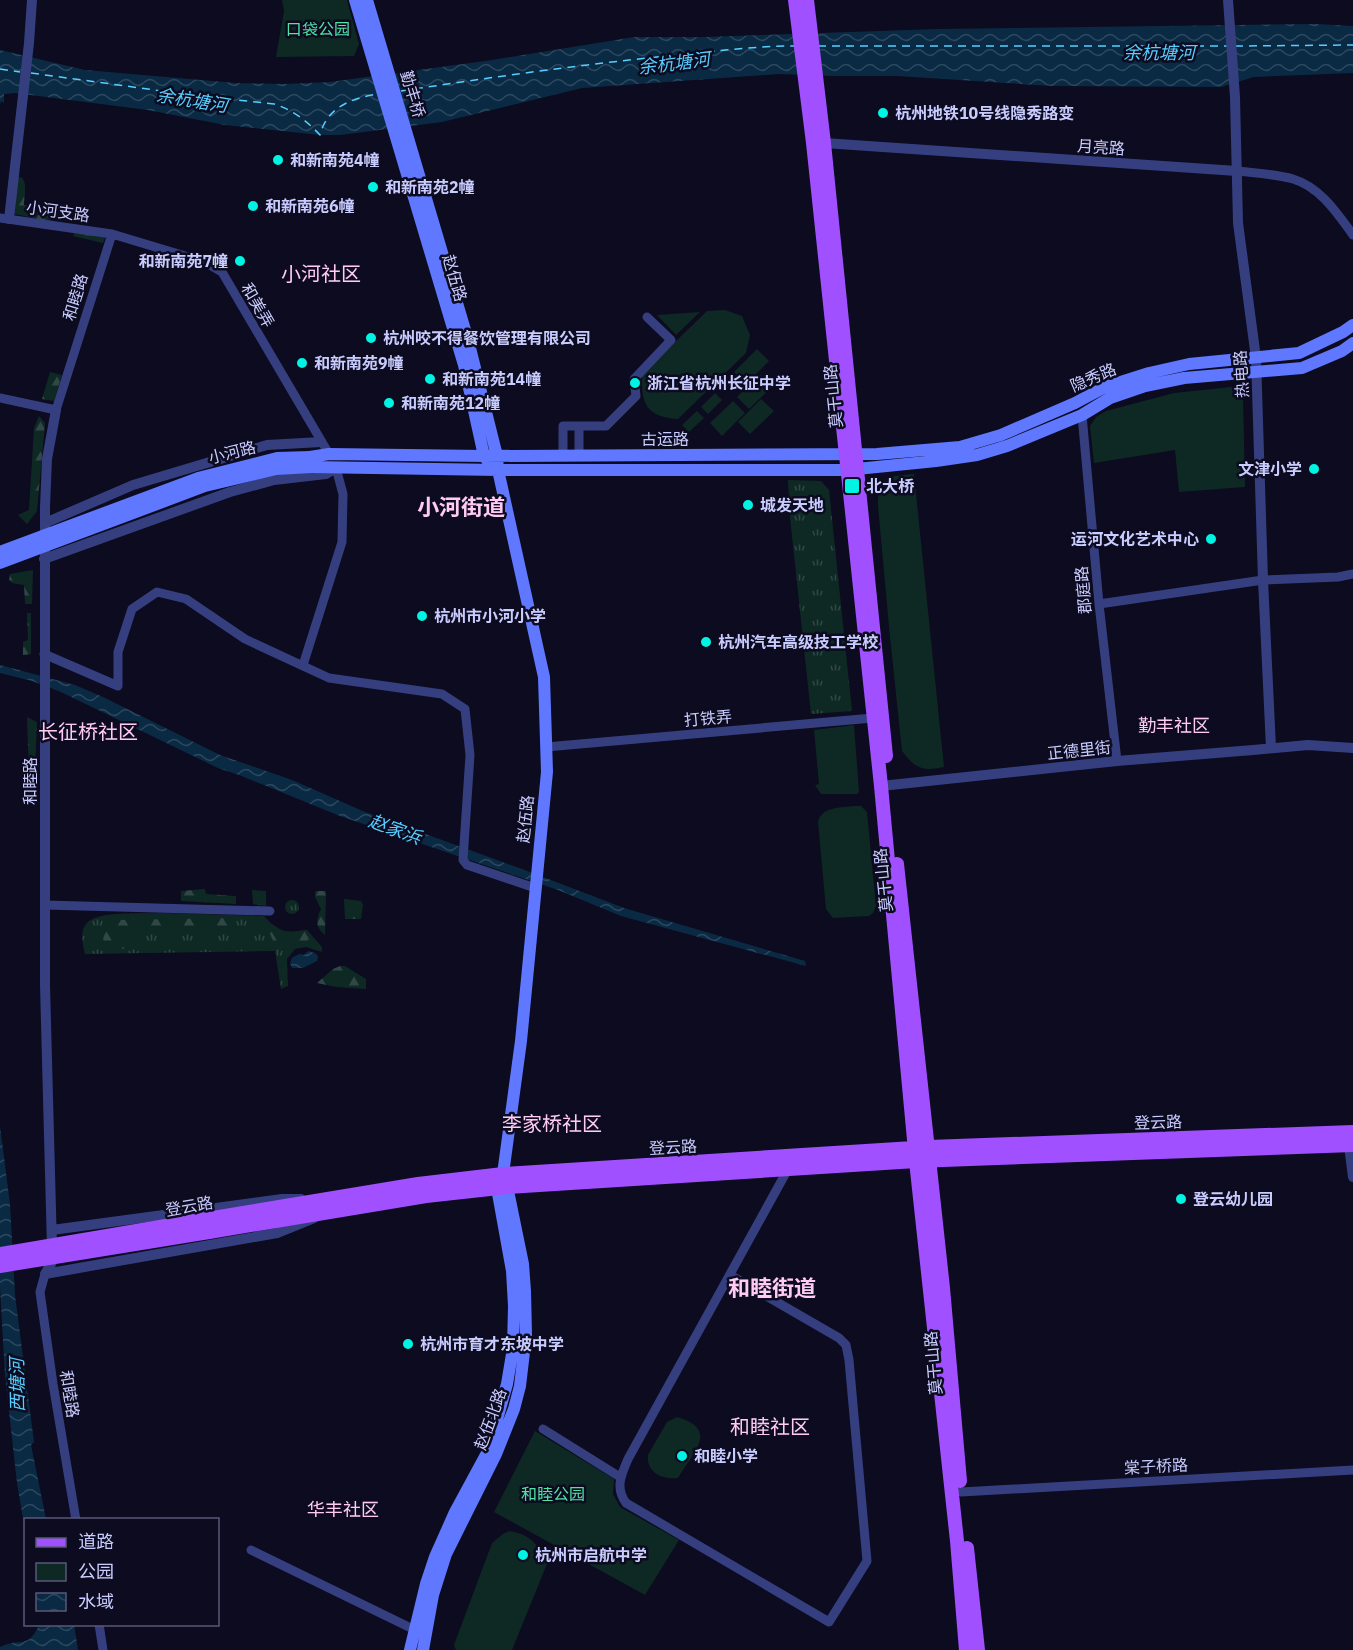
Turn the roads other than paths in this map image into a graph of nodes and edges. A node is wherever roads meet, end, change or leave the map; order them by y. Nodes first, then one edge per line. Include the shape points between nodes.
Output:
1 (32, 0) edge
2 (355, 0) edge
3 (367, 0) edge
4 (795, 0) edge
5 (807, 0) edge
6 (1229, 6) edge
7 (375, 46) junction
8 (814, 107) junction
9 (824, 143) junction
10 (409, 158) joint
11 (1237, 171) junction
12 (4, 219) edge
13 (112, 234) junction
14 (1353, 235) edge
15 (647, 317) dead end
16 (1353, 325) edge
17 (1353, 343) edge
18 (1256, 358) junction
19 (1256, 373) junction
20 (4, 398) edge
21 (56, 410) junction
22 (1082, 415) junction
23 (579, 426) junction
24 (321, 442) junction
25 (329, 454) junction
26 (851, 454) junction
27 (490, 456) junction
28 (563, 456) junction
29 (579, 456) junction
30 (311, 462) junction
31 (336, 468) junction
32 (498, 470) junction
33 (852, 470) junction
34 (45, 523) junction
35 (0, 552) edge
36 (44, 559) junction
37 (0, 563) edge
38 (1353, 574) edge
39 (1263, 580) junction
40 (1099, 604) junction
41 (44, 660) junction
42 (303, 665) junction
43 (873, 718) junction
44 (546, 747) junction
45 (1271, 748) junction
46 (1353, 748) edge
47 (1117, 761) junction
48 (885, 785) junction
49 (535, 887) junction
50 (45, 905) junction
51 (270, 911) dead end
52 (1351, 1139) edge
53 (922, 1155) junction
54 (788, 1169) junction
55 (1353, 1177) edge
56 (503, 1183) junction
57 (334, 1205) junction
58 (208, 1226) junction
59 (52, 1230) junction
60 (0, 1254) edge
61 (0, 1266) edge
62 (45, 1274) junction
63 (730, 1275) junction
64 (543, 1429) dead end
65 (1353, 1470) edge
66 (620, 1477) junction
67 (961, 1492) junction
68 (76, 1518) edge
69 (251, 1550) dead end
70 (99, 1626) edge
71 (415, 1630) junction
72 (103, 1650) edge
73 (410, 1650) edge
74 (423, 1650) edge
75 (966, 1650) edge
76 (978, 1650) edge

1 - 12 street via 22,105
2 - 7 main road
3 - 7 main road
4 - 8 main road
5 - 8 main road
6 - 11 street, 热电路
7 - 10 main road, 勤丰桥
8 - 9 main road, 莫干山路
8 - 26 main road, 莫干山路
9 - 11 street, 月亮路
9 - 26 main road, 莫干山路
10 - 27 main road, 赵伍路
11 - 14 street, 月亮路 via 1293,179 1316,191
11 - 18 street, 热电路 via 1238,222
12 - 13 street, 小河支路
13 - 21 street, 和睦路
13 - 24 street, 和美弄 via 205,262 222,272
15 - 23 street via 671,340 634,379 636,396 606,426
16 - 18 main road, 隐秀路 via 1299,353
17 - 19 main road, 隐秀路 via 1302,368
18 - 19 street, 热电路
18 - 26 main road, 隐秀路 via 1189,364 1149,373 1105,387 1001,435 960,447
19 - 22 main road, 隐秀路 via 1184,378 1145,386 1110,398
19 - 39 street, 热电路
20 - 21 street
21 - 34 street, 和睦路 via 47,459
22 - 33 main road, 隐秀路 via 977,454
22 - 40 street, 郡庭路
23 - 28 street via 563,426
23 - 29 street
24 - 25 street, 和美弄
24 - 34 street via 256,448 133,485
25 - 27 main road, 小河路
25 - 30 main road, 小河路
26 - 29 main road, 古运路
26 - 33 main road, 莫干山路
27 - 28 main road, 古运路
27 - 32 main road, 赵伍路
28 - 29 main road, 古运路
30 - 31 main road, 古运路
30 - 35 main road, 小河路, bridge via 277,459 198,478
30 - 37 main road, 小河路, bridge via 205,486
31 - 32 main road, 古运路
31 - 36 street via 326,474 274,480 230,492
31 - 42 street via 343,494 342,542
32 - 33 main road, 古运路
32 - 44 main road, 赵伍路 via 544,676
33 - 43 main road, 莫干山路
33 - 48 main road, 莫干山路
34 - 36 street, 和睦路
36 - 41 street, 和睦路
38 - 39 street
39 - 40 street
39 - 45 street, 热电路
40 - 47 street, 郡庭路
41 - 42 street via 117,686 118,651 132,609 157,592 186,599 245,639
41 - 50 street, 和睦路
42 - 49 street via 329,678 442,694 465,709 470,755 463,860 467,865
43 - 44 street, 打铁弄
43 - 48 main road, 莫干山路
44 - 49 main road, 赵伍路
45 - 46 street, 正德里街
45 - 47 street, 正德里街
47 - 48 street, 正德里街
48 - 53 main road, 莫干山路
49 - 56 main road, 赵伍路
50 - 51 street
50 - 59 street, 和睦路
52 - 53 main road, 登云路
52 - 55 street
53 - 54 main road, 登云路
53 - 56 main road, 登云路
53 - 67 main road, 莫干山路 via 943,1288
53 - 75 main road, 莫干山路
54 - 56 main road, 登云路
54 - 63 street
56 - 57 main road, 登云路
56 - 71 main road, 赵伍北路 via 514,1306 507,1384 488,1451 435,1557
56 - 74 main road, 赵伍北路 via 523,1264 526,1335 520,1386 496,1454 446,1554 433,1595
57 - 58 main road, 登云路
57 - 59 street via 282,1199
57 - 62 street via 278,1233
58 - 60 main road, 登云路, bridge
58 - 61 main road, 登云路, bridge
59 - 62 street, 和睦路 via 52,1262
62 - 68 street, 和睦路 via 40,1292
63 - 66 street
63 - 66 street via 846,1345 867,1561 829,1622 626,1503 620,1495
64 - 66 street
65 - 67 street, 棠子桥路
67 - 76 main road, 莫干山路
69 - 71 street
70 - 72 street
71 - 73 main road, 赵伍北路

